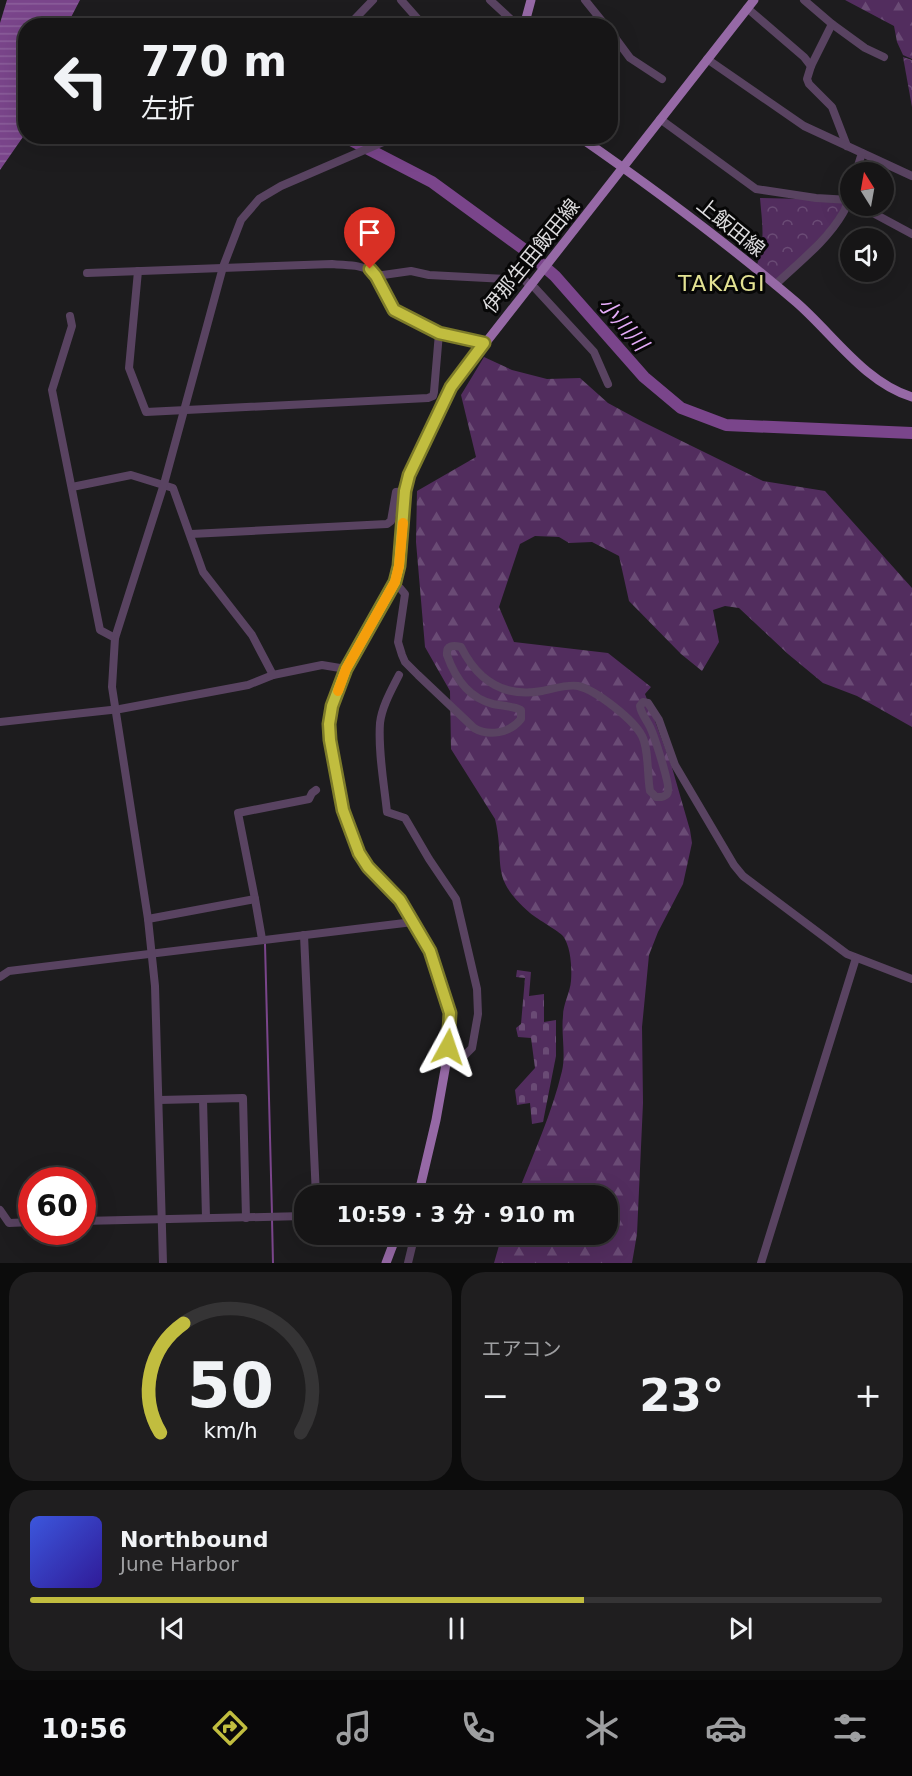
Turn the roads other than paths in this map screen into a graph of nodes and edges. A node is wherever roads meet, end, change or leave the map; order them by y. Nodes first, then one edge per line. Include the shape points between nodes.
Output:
1 (373, 0) edge
2 (402, 0) edge
3 (490, 0) edge
4 (531, 0) edge
5 (585, 0) edge
6 (804, 0) edge
7 (751, 4) edge
8 (356, 18) edge
9 (417, 18) edge
10 (509, 18) edge
11 (526, 18) edge
12 (600, 18) edge
13 (832, 24) junction
14 (618, 42) edge
15 (884, 57) dead end
16 (707, 59) junction
17 (811, 66) junction
18 (662, 80) dead end
19 (660, 119) junction
20 (379, 144) edge
21 (589, 144) edge
22 (847, 146) junction
23 (862, 153) junction
24 (859, 162) edge
25 (623, 168) junction
26 (912, 176) edge
27 (840, 197) edge
28 (842, 216) edge
29 (879, 216) edge
30 (912, 234) edge
31 (223, 267) junction
32 (138, 271) junction
33 (87, 273) dead end
34 (376, 276) junction
35 (775, 285) junction
36 (532, 286) junction
37 (70, 316) dead end
38 (439, 333) junction
39 (484, 343) junction
40 (608, 384) dead end
41 (912, 397) edge
42 (184, 411) junction
43 (164, 484) junction
44 (72, 487) junction
45 (405, 491) junction
46 (190, 534) junction
47 (400, 588) dead end
48 (115, 638) junction
49 (346, 669) junction
50 (273, 675) junction
51 (399, 675) dead end
52 (115, 709) junction
53 (0, 722) edge
54 (316, 790) dead end
55 (255, 899) junction
56 (148, 919) junction
57 (413, 922) junction
58 (304, 935) junction
59 (262, 939) junction
60 (152, 952) junction
61 (856, 958) junction
62 (0, 977) edge
63 (912, 979) edge
64 (446, 1064) junction
65 (203, 1098) junction
66 (159, 1100) junction
67 (422, 1180) junction
68 (315, 1185) edge
69 (420, 1185) edge
70 (422, 1185) edge
71 (0, 1210) edge
72 (294, 1216) edge
73 (206, 1218) junction
74 (246, 1218) junction
75 (162, 1219) junction
76 (96, 1221) edge
77 (18, 1223) edge
78 (393, 1245) edge
79 (412, 1245) edge
80 (163, 1263) edge
81 (386, 1263) edge
82 (408, 1263) edge
83 (761, 1263) edge

1 - 8 street
2 - 9 street
3 - 10 street
4 - 11 main road
5 - 12 street
6 - 13 street
7 - 16 main road, 伊那生田飯田線
7 - 17 street
13 - 15 street
13 - 17 street
14 - 18 street via 630,58
16 - 19 main road, 伊那生田飯田線
16 - 22 street via 786,115
17 - 22 street via 809,84 832,107
19 - 25 main road, 伊那生田飯田線
19 - 27 street via 756,189 816,198
20 - 31 street via 280,186 259,199 241,220
21 - 25 main road, 上飯田線
22 - 23 street
23 - 24 street
23 - 26 street
25 - 35 main road, 上飯田線
25 - 36 main road, 伊那生田飯田線
28 - 35 street via 814,249
29 - 30 street
31 - 32 street
31 - 34 street via 332,264 363,267
31 - 42 street
32 - 33 street
32 - 42 street via 129,368 146,412
34 - 36 street via 411,271 522,278
34 - 38 street via 394,310
35 - 41 main road, 上飯田線 via 877,379
36 - 39 main road, 伊那生田飯田線
36 - 40 street via 594,352
37 - 44 street via 72,326 52,390
38 - 39 street
38 - 42 street via 434,392 428,398
39 - 45 main road, 伊那生田飯田線 via 451,387
42 - 43 street
43 - 44 street via 131,475
43 - 46 street via 172,488
43 - 48 street
44 - 48 street via 100,630
45 - 46 street via 396,492 391,521 387,524
45 - 49 main road, 伊那生田飯田線 via 395,582
46 - 50 street via 203,572 252,635
47 - 61 street via 405,594 398,642 405,662 483,733 518,724 521,710 486,702 468,691 451,667 447,655 450,646 461,646 473,667 501,689 533,693 580,686 618,708 643,738 650,790 662,798 669,790 666,776 640,706 648,703 659,720 675,765 734,865 754,885
48 - 52 street
49 - 50 street via 322,665
49 - 57 main road, 伊那生田飯田線 via 329,724 343,810 359,853 400,900
50 - 52 street via 248,685
51 - 64 street via 380,721 387,812 405,818 456,899 477,989 478,1014 472,1048
52 - 53 street
52 - 56 street
54 - 55 street via 309,799 238,813
55 - 56 street
55 - 59 street
56 - 60 street
57 - 58 street
57 - 64 main road, 伊那生田飯田線 via 430,951 450,1013
58 - 59 street
58 - 68 street
59 - 60 street
60 - 62 street via 9,971
60 - 66 street
61 - 63 street
61 - 83 street
64 - 67 main road, 伊那生田飯田線
65 - 66 street
65 - 73 street
65 - 74 street via 243,1098
66 - 75 street
67 - 69 main road, 伊那生田飯田線
67 - 70 street
71 - 77 street via 9,1223
72 - 74 street
73 - 74 street
73 - 75 street
75 - 76 street
75 - 80 street
78 - 81 main road
79 - 82 street

